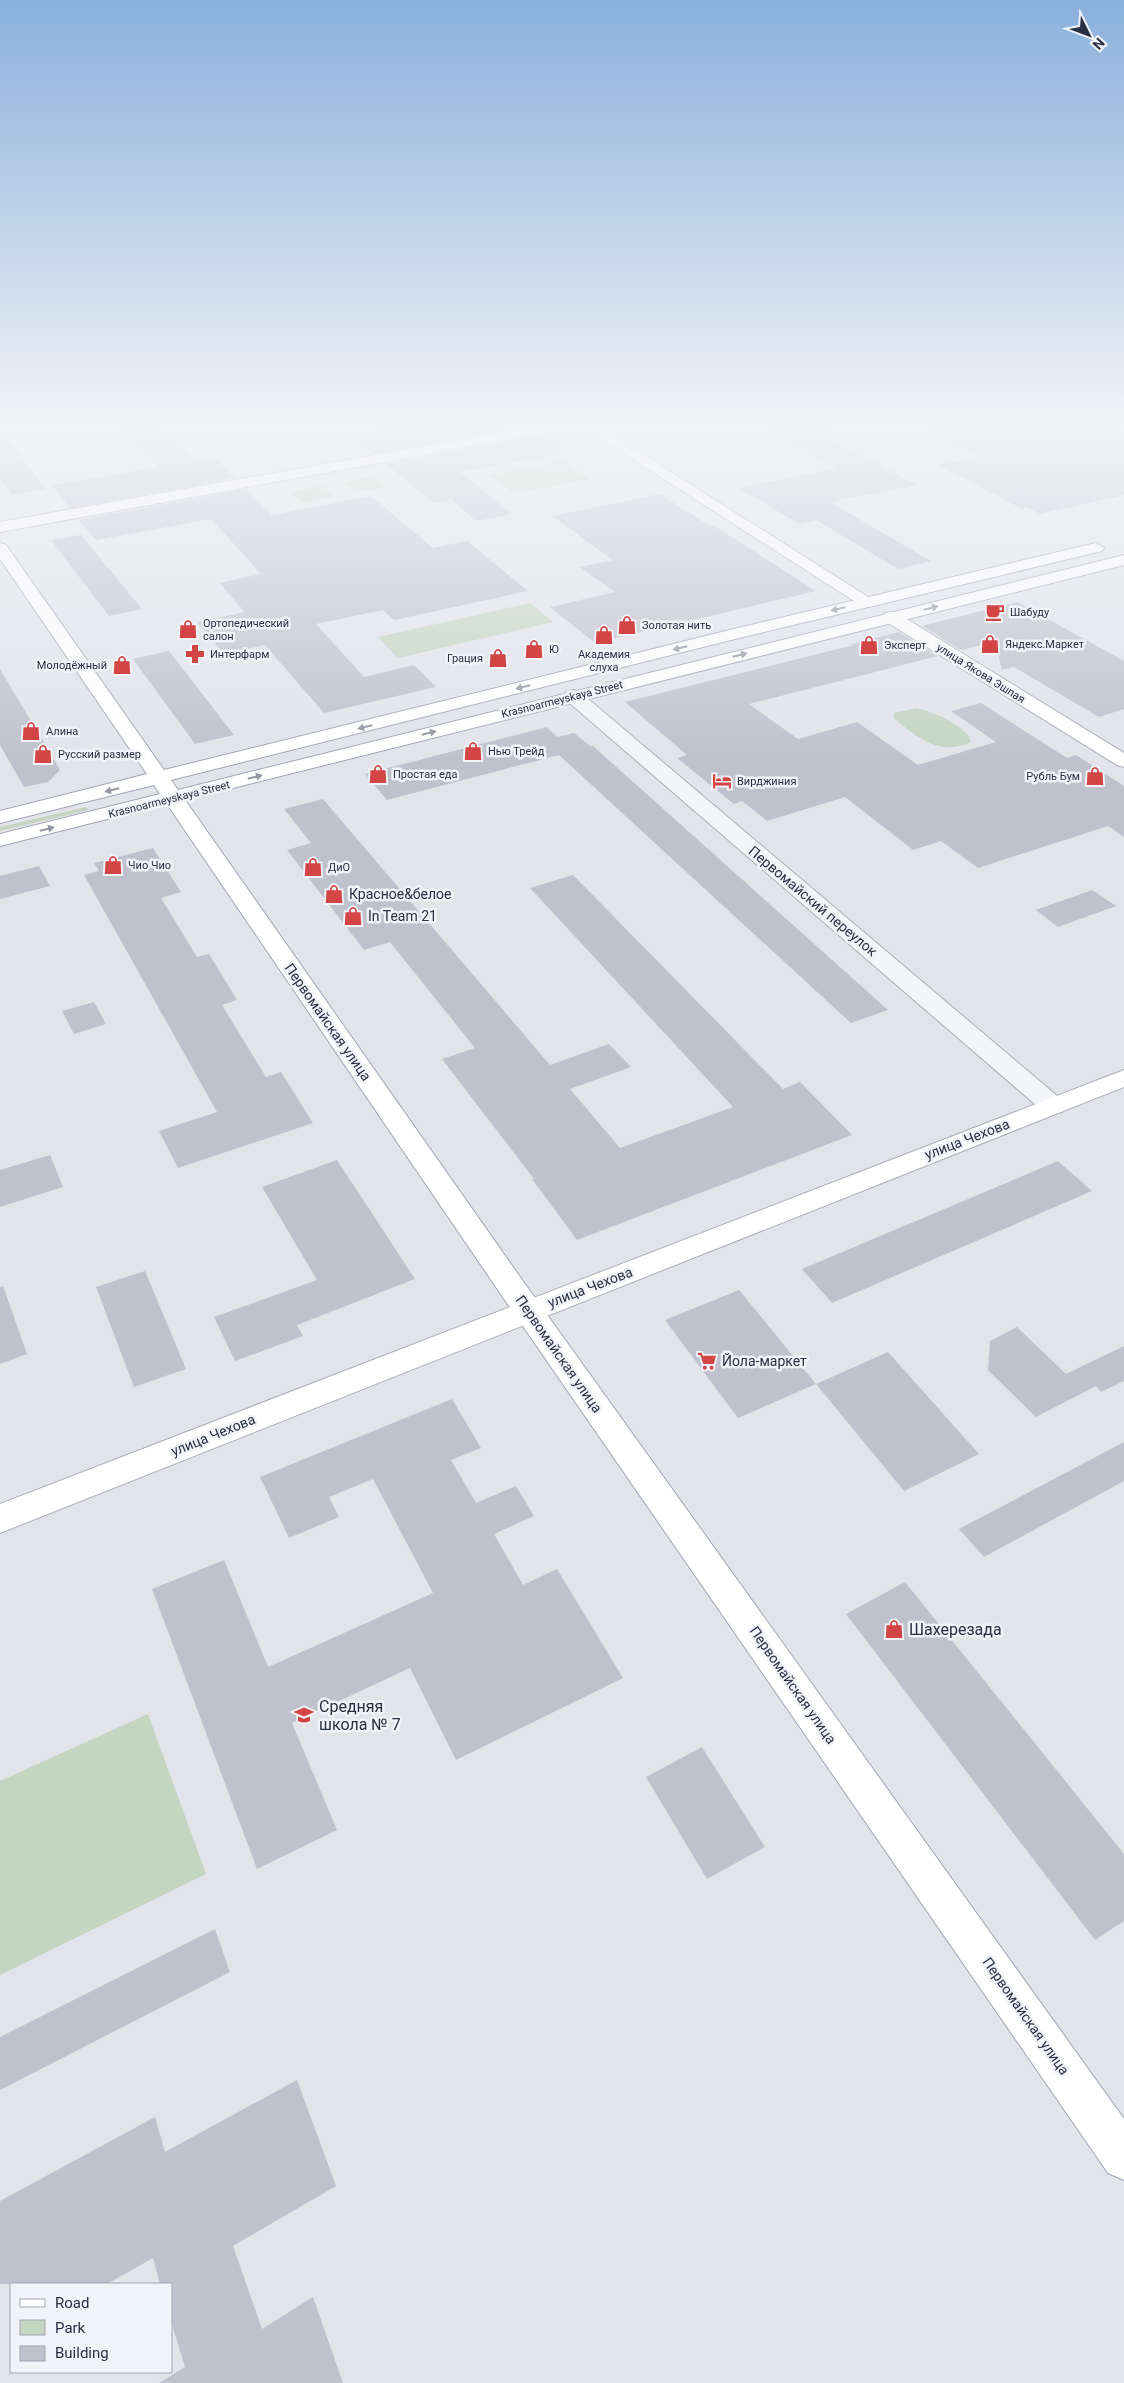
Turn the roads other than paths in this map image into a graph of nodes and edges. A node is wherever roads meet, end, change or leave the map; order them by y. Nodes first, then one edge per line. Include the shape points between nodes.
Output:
1 (762, 535) edge
2 (1114, 543) dead end
3 (0, 548) edge
4 (1124, 560) edge
5 (868, 602) junction
6 (891, 618) junction
7 (573, 696) junction
8 (1124, 761) edge
9 (166, 788) junction
10 (0, 816) edge
11 (0, 840) edge
12 (1124, 1078) edge
13 (1053, 1106) junction
14 (529, 1311) junction
15 (0, 1519) edge
16 (1124, 2157) edge

1 - 5 main road, улица Якова Эшпая
2 - 5 main road, Krasnoarmeyskaya Street
3 - 9 main road, Первомайская улица
6 -> 4 main road, Krasnoarmeyskaya Street
5 - 6 main road, улица Якова Эшпая
5 -> 9 main road, Krasnoarmeyskaya Street
7 -> 6 main road, Krasnoarmeyskaya Street
6 - 8 main road, улица Якова Эшпая
9 -> 7 main road, Krasnoarmeyskaya Street
7 - 13 street, Первомайский переулок
9 -> 10 main road, Krasnoarmeyskaya Street
11 -> 9 main road, Krasnoarmeyskaya Street
9 - 14 main road, Первомайская улица
12 - 13 main road, улица Чехова
13 - 14 main road, улица Чехова
14 - 15 main road, улица Чехова
14 - 16 main road, Первомайская улица

